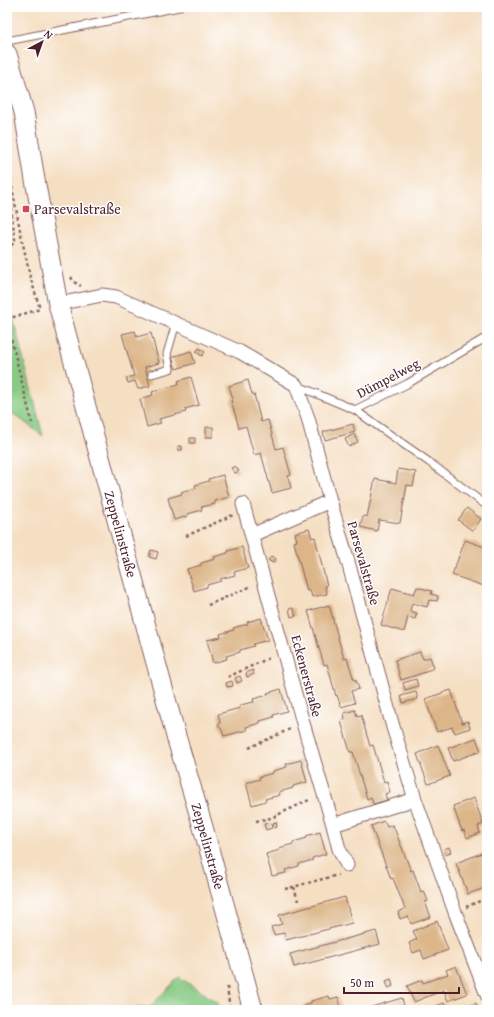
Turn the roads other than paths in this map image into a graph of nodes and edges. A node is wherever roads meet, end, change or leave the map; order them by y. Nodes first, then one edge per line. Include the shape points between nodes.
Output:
1 (179, 7) edge
2 (7, 41) edge
3 (7, 54) edge
4 (58, 304) junction
5 (176, 323) junction
6 (487, 337) edge
7 (152, 374) dead end
8 (296, 386) junction
9 (355, 410) junction
10 (330, 500) junction
11 (487, 506) edge
12 (244, 507) road end
13 (252, 535) junction
14 (415, 799) junction
15 (333, 825) junction
16 (343, 870) road end
17 (487, 995) edge
18 (253, 1010) edge

1 - 2 lane
3 - 4 main road, Zeppelinstraße via 24,112
4 - 5 street via 102,295 116,296
4 - 18 main road, Zeppelinstraße
5 - 7 lane via 167,354 170,369
5 - 8 street via 240,352
6 - 9 lane, Dümpelweg via 407,384
8 - 9 lane, Dümpelweg
8 - 10 street, Parsevalstraße via 308,418
9 - 11 lane
10 - 13 street
10 - 14 street, Parsevalstraße
12 - 13 street, Eckenerstraße
13 - 15 street, Eckenerstraße
14 - 15 street
14 - 17 street, Parsevalstraße
15 - 16 street, Eckenerstraße

